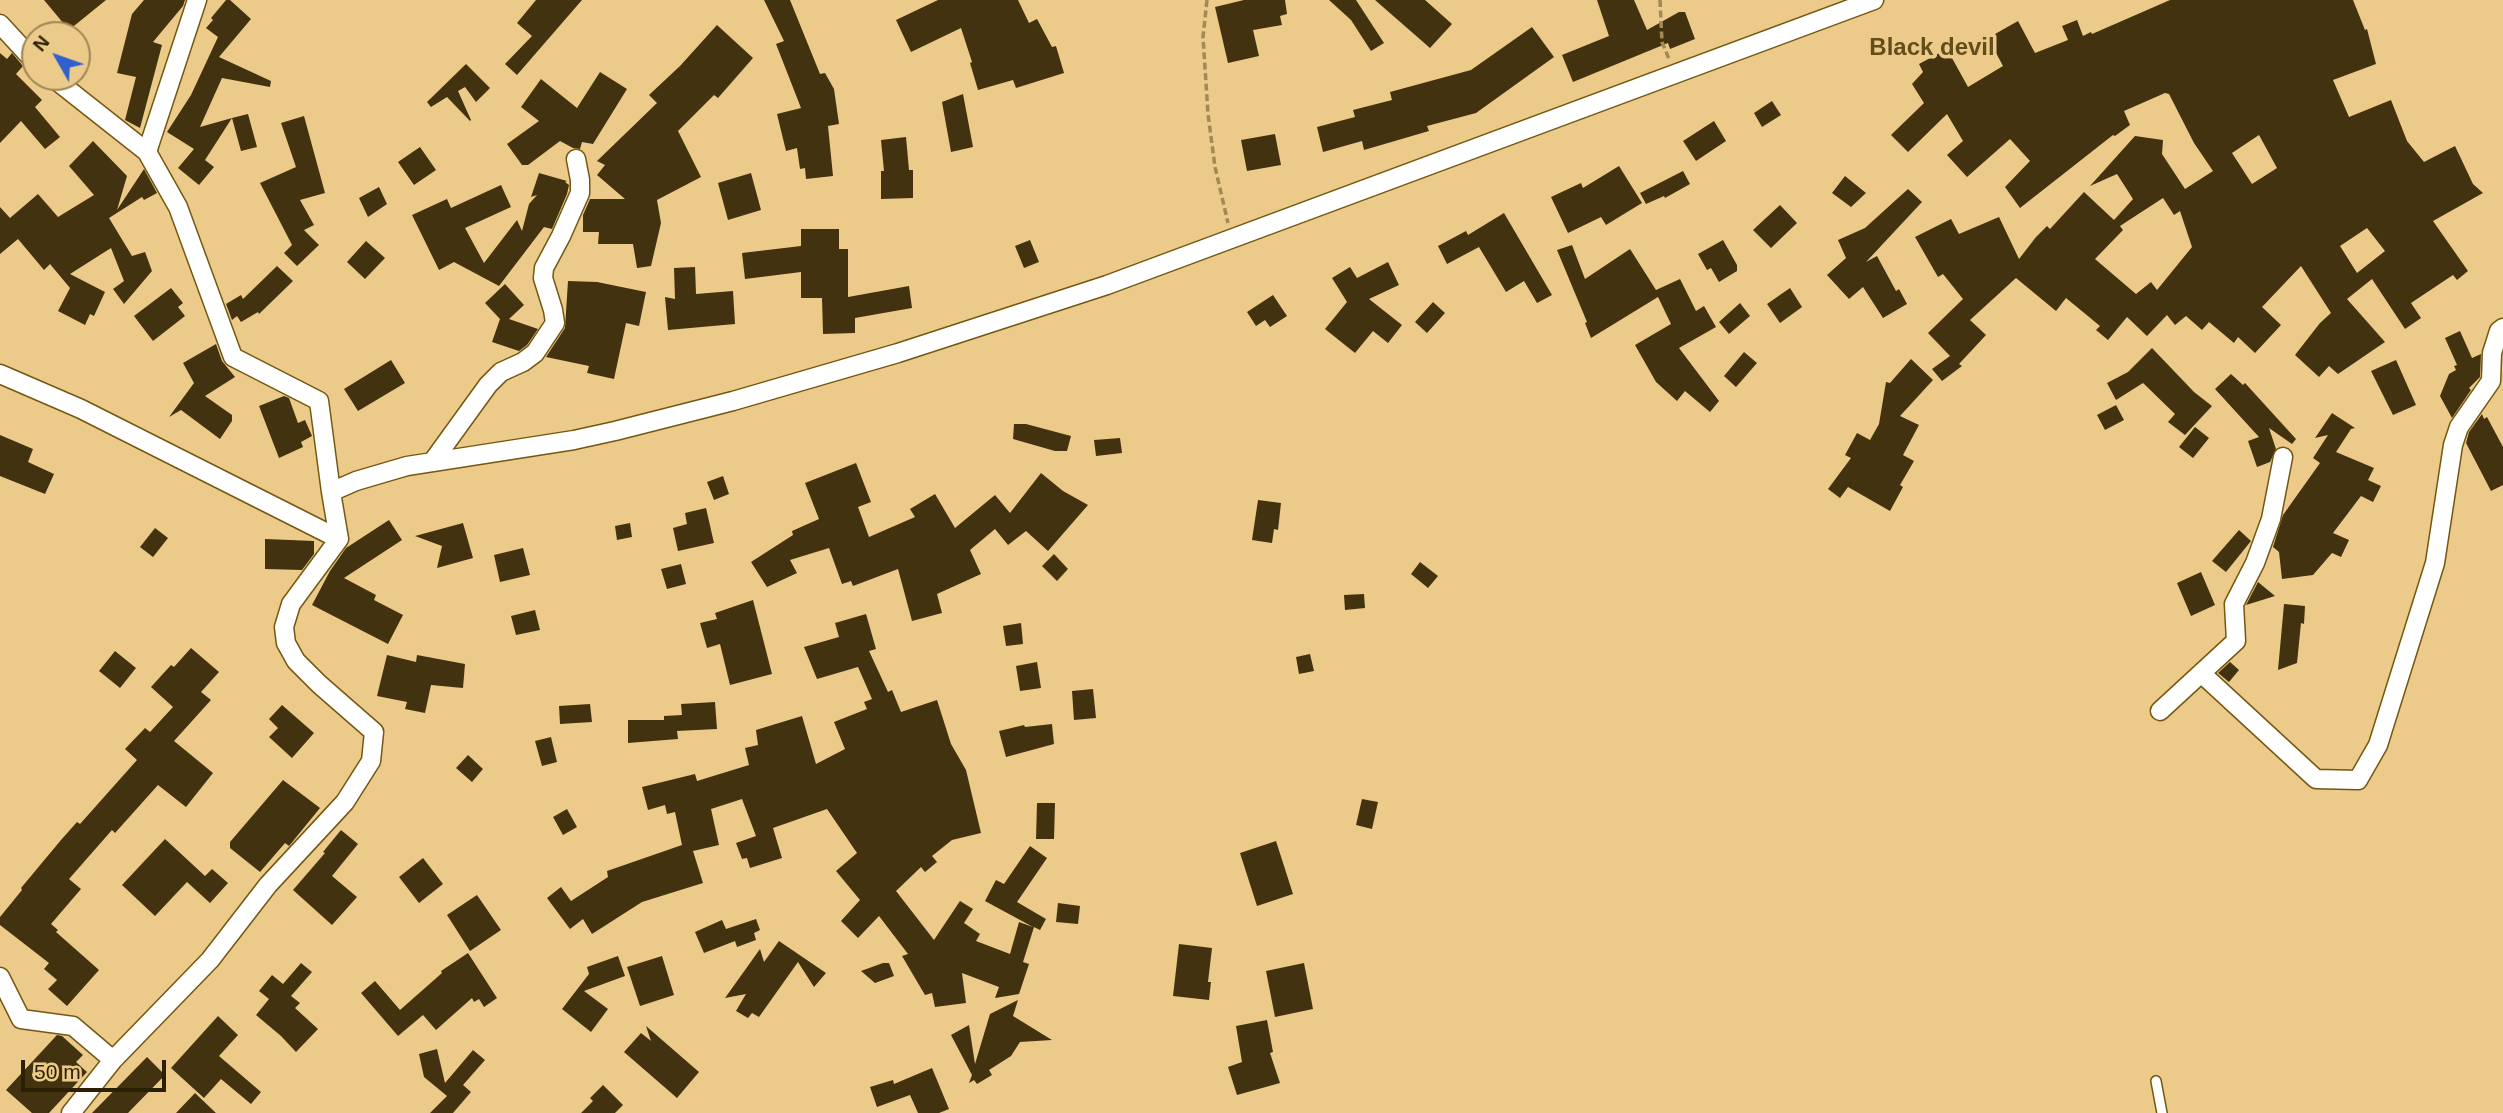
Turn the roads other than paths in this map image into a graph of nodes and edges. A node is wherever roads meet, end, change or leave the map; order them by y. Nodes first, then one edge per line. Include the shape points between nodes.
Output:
1 (197, 0) edge
2 (1874, 0) edge
3 (0, 24) edge
4 (21, 47) edge
5 (70, 91) edge
6 (147, 152) junction
7 (576, 159) dead end
8 (2503, 328) edge
9 (0, 374) edge
10 (2283, 457) dead end
11 (433, 461) junction
12 (331, 492) junction
13 (339, 539) junction
14 (2201, 673) junction
15 (2161, 711) dead end
16 (0, 977) edge
17 (113, 1060) junction
18 (2156, 1081) dead end
19 (71, 1113) edge
20 (2162, 1113) edge

1 - 6 street
2 - 11 street via 1037,309 733,401 574,440
3 - 4 street
5 - 6 street
6 - 12 street via 178,207 233,357 319,401
7 - 11 street via 580,193 544,268 555,323 535,353 488,385
8 - 14 street via 2492,353 2491,381 2459,427 2453,445 2435,563 2378,745 2358,780 2316,779
9 - 13 street
10 - 14 street via 2272,519 2234,604 2236,641
11 - 12 street
12 - 13 street
13 - 17 street via 291,604 284,626 286,643 318,684 374,732 371,761 345,802 268,885 210,960
14 - 15 street
16 - 17 street via 21,1019 73,1026
17 - 19 street
18 - 20 lane

